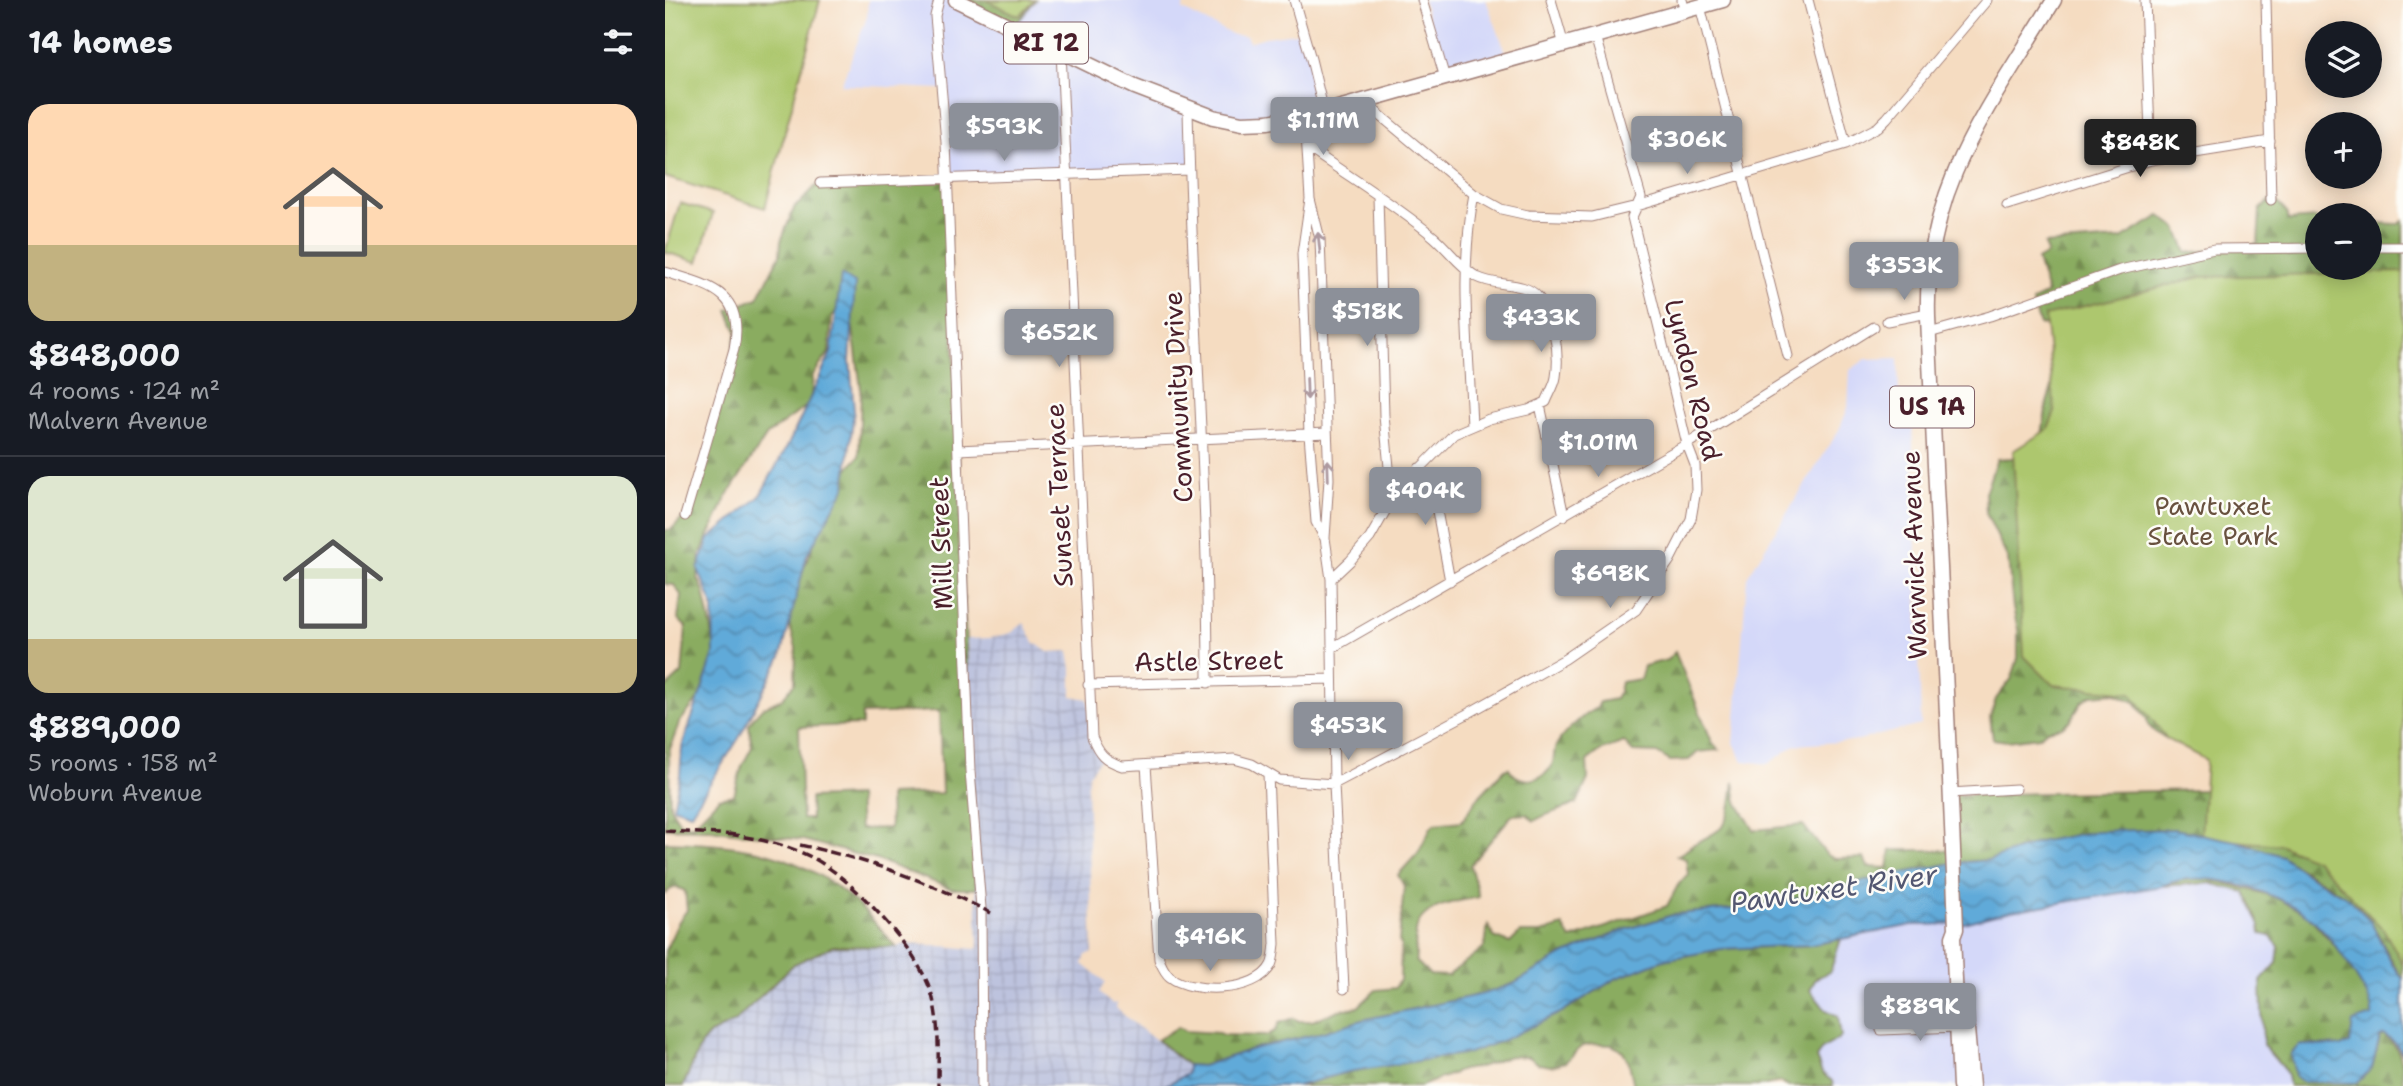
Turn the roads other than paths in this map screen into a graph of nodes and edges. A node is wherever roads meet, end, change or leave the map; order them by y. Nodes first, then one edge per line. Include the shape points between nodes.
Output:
1 (939, 0) edge
2 (956, 0) edge
3 (1294, 0) edge
4 (1422, 0) edge
5 (1551, 0) edge
6 (1723, 0) edge
7 (1808, 0) edge
8 (1987, 0) edge
9 (2054, 0) edge
10 (2145, 0) edge
11 (2266, 0) edge
12 (1684, 5) edge
13 (1700, 6) junction
14 (1595, 36) junction
15 (1564, 45) junction
16 (1061, 51) junction
17 (1445, 78) junction
18 (1363, 101) junction
19 (1188, 109) junction
20 (1324, 112) junction
21 (1305, 117) junction
22 (2270, 141) junction
23 (1846, 144) junction
24 (1307, 147) junction
25 (2151, 160) junction
26 (1189, 170) junction
27 (1744, 174) junction
28 (1066, 175) junction
29 (947, 179) junction
30 (820, 183) dead end
31 (1474, 194) junction
32 (1378, 196) junction
33 (1310, 199) junction
34 (2271, 200) dead end
35 (2007, 205) dead end
36 (1637, 206) junction
37 (2382, 247) edge
38 (2403, 247) edge
39 (2305, 248) edge
40 (1466, 269) junction
41 (665, 272) edge
42 (1928, 313) junction
43 (1887, 321) dead end
44 (1874, 327) dead end
45 (1929, 333) junction
46 (1788, 356) dead end
47 (1539, 405) junction
48 (1472, 426) junction
49 (1327, 433) junction
50 (1308, 434) junction
51 (1202, 438) junction
52 (1687, 444) junction
53 (1077, 445) junction
54 (958, 450) junction
55 (1419, 468) junction
56 (1392, 498) junction
57 (685, 516) dead end
58 (1564, 516) junction
59 (1325, 538) junction
60 (1331, 579) junction
61 (1450, 581) junction
62 (1332, 648) junction
63 (1332, 679) junction
64 (1208, 683) junction
65 (1088, 685) junction
66 (1146, 765) junction
67 (1268, 774) junction
68 (1334, 784) junction
69 (2016, 789) dead end
70 (1950, 793) junction
71 (1956, 927) junction
72 (1344, 989) dead end
73 (1957, 1027) junction
74 (1881, 1030) dead end
75 (982, 1086) edge
76 (1960, 1086) edge
77 (1972, 1086) edge

1 - 29 street, Mill Street via 935,16
2 - 16 main road, RI 12
3 - 20 street
4 - 17 street
5 - 15 street
6 - 13 main road, RI 12
7 - 23 street
8 - 23 street via 1883,123
9 - 42 main road, Warwick Avenue / US 1A via 1953,173 1934,239
10 - 25 street
11 - 22 street
12 - 13 main road, RI 12
12 - 14 main road, RI 12
13 - 27 street
14 - 15 main road, RI 12
14 - 36 street, Lyndon Road via 1641,197
15 - 17 main road, RI 12
16 - 19 main road, RI 12
16 - 28 street, Sunset Terrace
17 - 18 main road, RI 12
18 - 20 main road, RI 12
18 - 31 street
19 - 21 main road, RI 12 via 1242,123
19 - 26 street, Community Drive
20 - 21 main road, RI 12
21 - 24 street
22 - 25 street
22 - 34 street
23 - 27 street
24 - 32 street
24 - 33 street
25 - 35 street
26 - 28 street
26 - 51 street, Community Drive
27 - 36 street
27 - 46 street
28 - 29 street
28 - 53 street, Sunset Terrace
29 - 30 street
29 - 54 street, Mill Street
31 - 36 street via 1501,209 1561,218 1592,217
31 - 40 street
32 - 40 street via 1435,237
32 - 56 street via 1384,416
49 -> 33 street via 1320,239
33 -> 50 street via 1302,254
36 - 52 street, Lyndon Road via 1632,217
37 - 38 street
39 - 45 street via 2214,249 2120,270
40 - 47 street via 1479,278 1519,285 1535,293 1548,311 1556,349 1556,379 1546,402
40 - 48 street
41 - 57 street via 704,284 731,304 736,316 734,349
42 - 43 street
42 - 45 main road, Warwick Avenue / US 1A
44 - 52 street
45 - 70 main road, Warwick Avenue / US 1A
47 - 48 street
47 - 58 street
48 - 55 street via 1454,434
49 - 50 street
59 -> 49 street
50 - 51 street
50 - 59 street via 1316,522
51 - 53 street
51 - 64 street, Community Drive
52 - 58 street
52 - 68 street, Lyndon Road via 1695,465 1691,519 1640,606 1565,659
53 - 54 street
53 - 65 street, Sunset Terrace
54 - 75 street, Mill Street via 970,771 981,908
55 - 56 street
55 - 61 street via 1435,500
56 - 60 street via 1370,538
58 - 61 street
59 - 60 street
60 - 62 street
61 - 62 street
62 - 63 street
63 - 64 street, Astle Street
63 - 68 street
64 - 65 street, Astle Street
65 - 66 street via 1092,737 1098,751 1106,761 1122,766
66 - 67 street via 1234,759
66 - 67 street via 1159,959 1172,979 1202,987 1235,987 1263,976 1272,964
67 - 68 street via 1279,780
68 - 72 street
69 - 70 street
70 - 71 main road, Warwick Avenue / US 1A
71 - 73 main road
71 - 77 main road
73 - 74 street
73 - 76 main road

